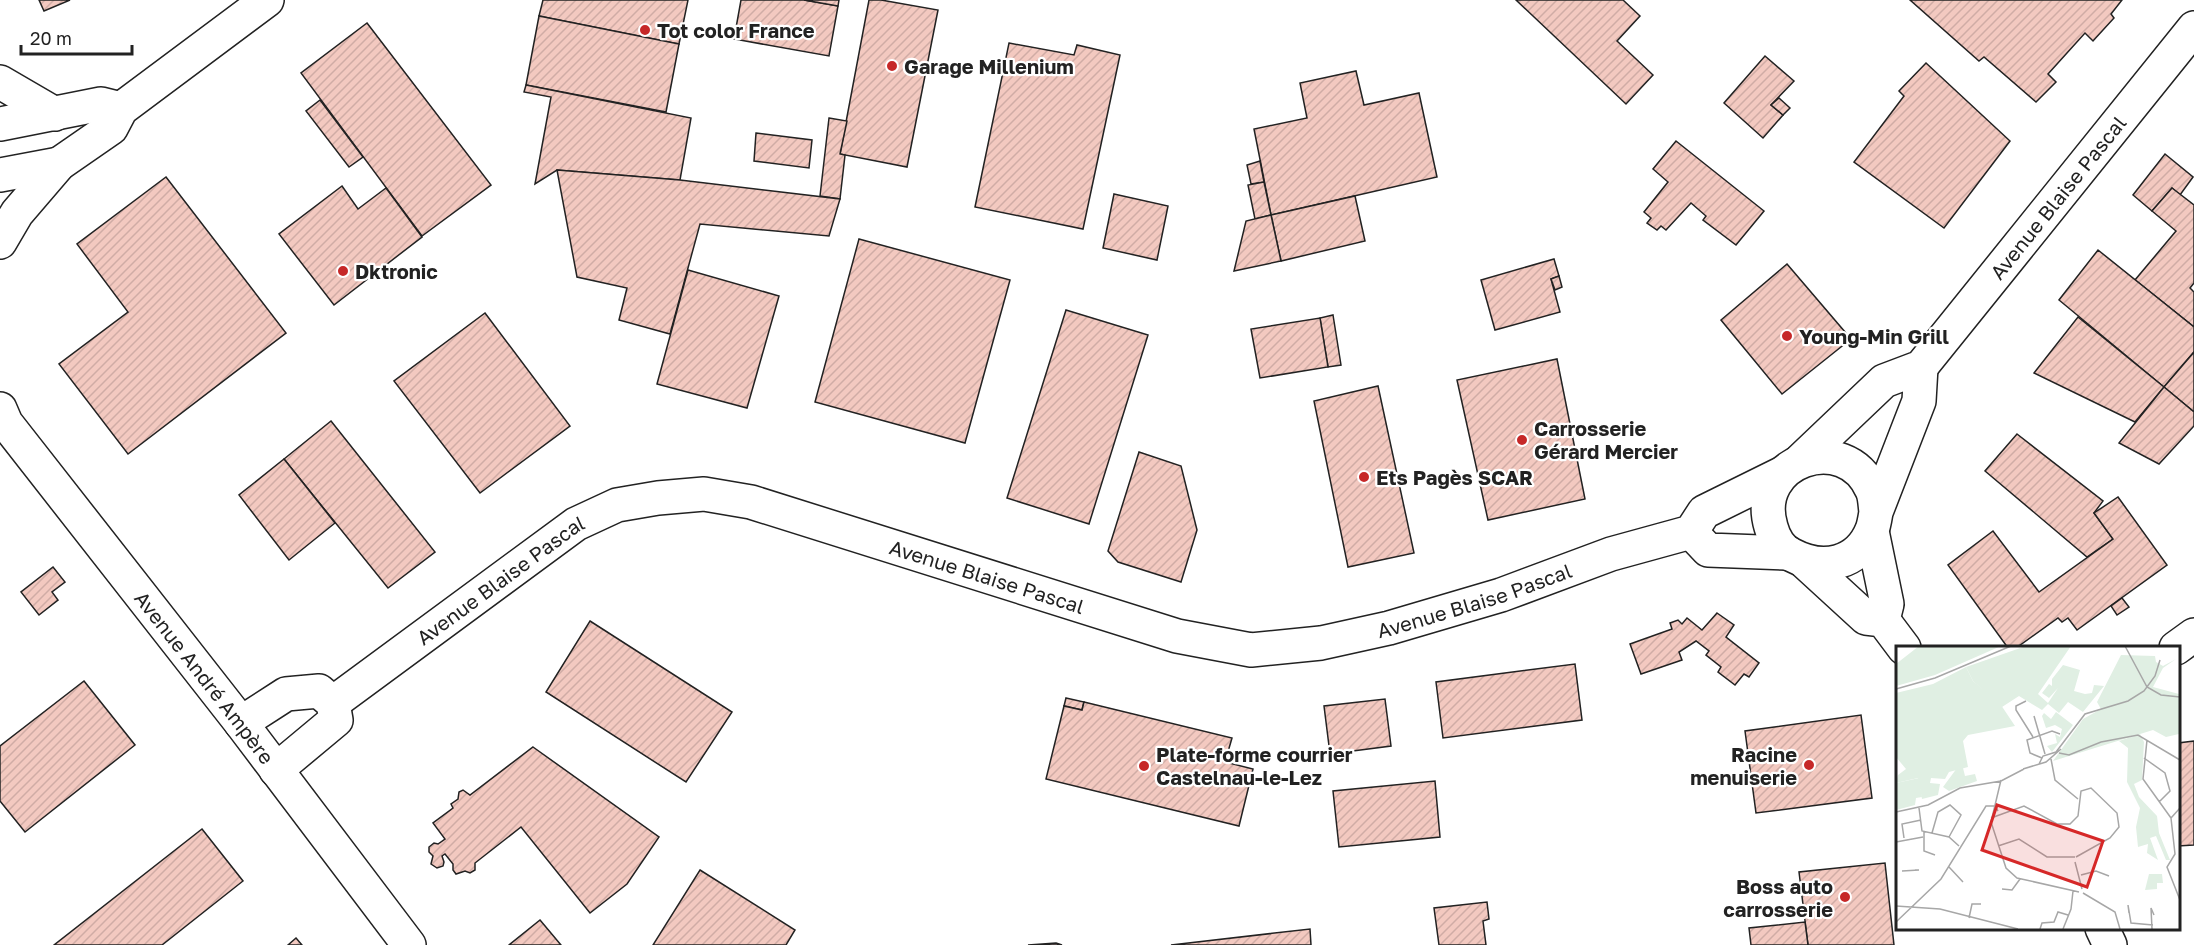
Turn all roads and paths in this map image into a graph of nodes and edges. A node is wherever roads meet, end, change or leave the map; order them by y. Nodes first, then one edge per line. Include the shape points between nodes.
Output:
1 (267, 0) edge
2 (2194, 28) edge
3 (0, 82) edge
4 (121, 109) junction
5 (55, 114) junction
6 (0, 124) edge
7 (59, 164) junction
8 (0, 175) edge
9 (0, 242) edge
10 (1921, 367) junction
11 (0, 409) edge
12 (1791, 466) junction
13 (1874, 522) junction
14 (1691, 532) junction
15 (1797, 558) junction
16 (1883, 620) junction
17 (2194, 635) edge
18 (1902, 646) edge
19 (2179, 646) edge
20 (333, 703) junction
21 (241, 723) junction
22 (276, 770) junction
23 (2103, 930) edge
24 (409, 945) edge
25 (2110, 945) edge

1 - 4 street
2 - 10 street, Avenue Blaise Pascal
3 - 5 street
4 - 5 street via 101,104
4 - 7 street via 111,128
5 - 6 street
7 - 8 street
7 - 9 street via 17,213
10 - 12 street via 1884,381
10 - 13 street via 1919,400
11 - 21 street, Avenue André Ampère via 6,423
12 - 13 street via 1822,456 1844,461 1861,473 1873,491
12 - 14 street via 1704,512
12 - 15 street via 1770,493 1767,515 1774,537
13 - 15 street via 1861,548 1845,560 1826,565
13 - 16 street via 1887,604
14 - 15 street via 1708,550
14 - 20 street, Avenue Blaise Pascal via 1611,554 1501,594 1389,628 1321,643 1251,650 1178,636 752,502 704,494 657,498 617,505 576,524
15 - 16 street via 1866,618
16 - 18 street
17 - 19 street
20 - 21 street via 319,691 286,694
20 - 22 street via 336,720
21 - 22 street, Avenue André Ampère
22 - 24 street, Avenue André Ampère
23 - 25 street

